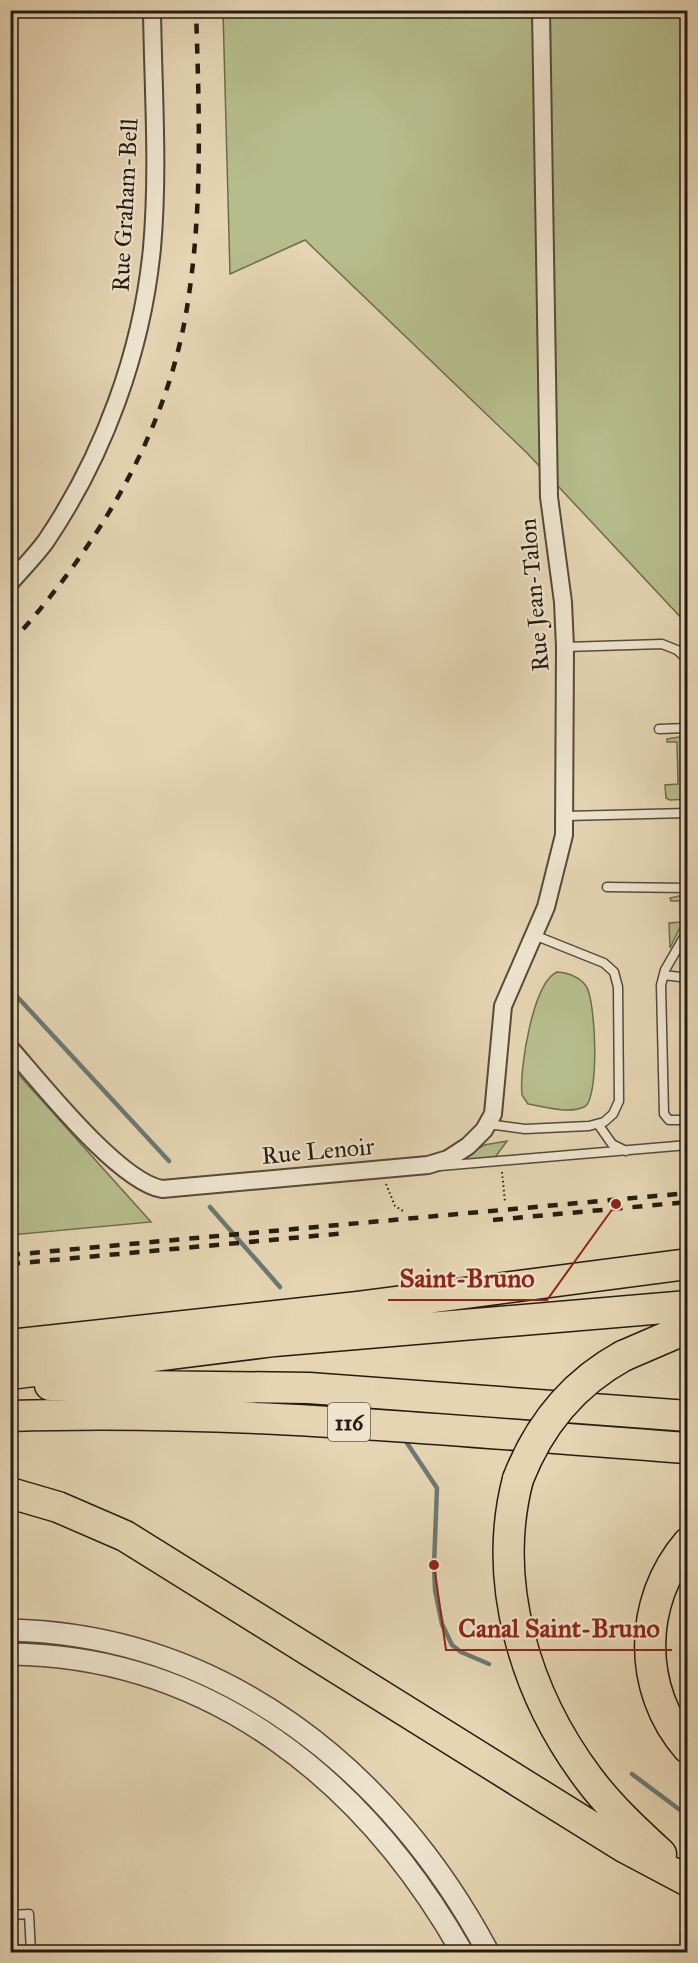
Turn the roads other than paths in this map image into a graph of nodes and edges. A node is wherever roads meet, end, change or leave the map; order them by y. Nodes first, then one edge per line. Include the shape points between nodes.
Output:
1 (152, 10) edge
2 (541, 10) edge
3 (10, 583) edge
4 (565, 647) junction
5 (687, 660) edge
6 (687, 728) edge
7 (658, 729) dead end
8 (687, 813) edge
9 (566, 816) junction
10 (607, 887) dead end
11 (687, 888) edge
12 (687, 930) edge
13 (534, 935) junction
14 (664, 975) junction
15 (687, 978) edge
16 (10, 1048) edge
17 (687, 1120) edge
18 (488, 1124) junction
19 (598, 1124) junction
20 (687, 1145) edge
21 (627, 1151) junction
22 (428, 1166) junction
23 (687, 1264) edge
24 (687, 1306) edge
25 (687, 1328) edge
26 (10, 1346) edge
27 (10, 1374) edge
28 (10, 1385) edge
29 (10, 1416) edge
30 (687, 1416) edge
31 (687, 1448) edge
32 (10, 1493) edge
33 (687, 1543) edge
34 (10, 1630) edge
35 (10, 1654) edge
36 (687, 1748) edge
37 (687, 1880) edge
38 (10, 1915) edge
39 (31, 1953) edge
40 (462, 1953) edge
41 (488, 1953) edge

1 - 3 street, Rue Graham-Bell via 152,247 133,353 90,464 45,542
2 - 4 street, Rue Jean-Talon via 549,497
4 - 5 lane via 662,644 677,650
4 - 9 street, Rue Jean-Talon
6 - 7 lane
8 - 9 lane
9 - 13 street, Rue Jean-Talon via 558,866
10 - 11 lane
12 - 14 lane
13 - 18 street, Rue Jean-Talon via 503,1006 496,1096
13 - 19 lane via 604,963 614,972 619,1101 613,1114
14 - 15 lane
14 - 17 lane via 663,1114 669,1120
16 - 22 street, Rue Lenoir via 90,1136 132,1174 153,1187 171,1189
18 - 19 lane via 525,1129
18 - 22 street, Rue Jean-Talon via 463,1150
19 - 21 lane via 612,1144
20 - 21 lane, Rue Lenoir
21 - 22 lane, Rue Lenoir via 459,1167
23 - 26 highway via 357,1308
24 - 27 highway via 274,1341
25 - 37 highway, bridge via 623,1356 580,1385 556,1409 537,1437 518,1479 509,1523 507,1569 515,1619 541,1695 567,1747 589,1779 634,1829
28 - 30 highway, 116 via 320,1389
29 - 31 highway, 116 via 165,1414 318,1420
32 - 37 highway via 58,1507 125,1536 624,1847
33 - 36 highway via 663,1582 649,1638 658,1695 672,1727
34 - 41 street via 89,1638 153,1654 215,1678 280,1715 343,1766 405,1829 445,1882
35 - 40 street via 78,1660 150,1677 206,1699 271,1735 316,1770 373,1827 428,1897
38 - 39 lane via 29,1914

